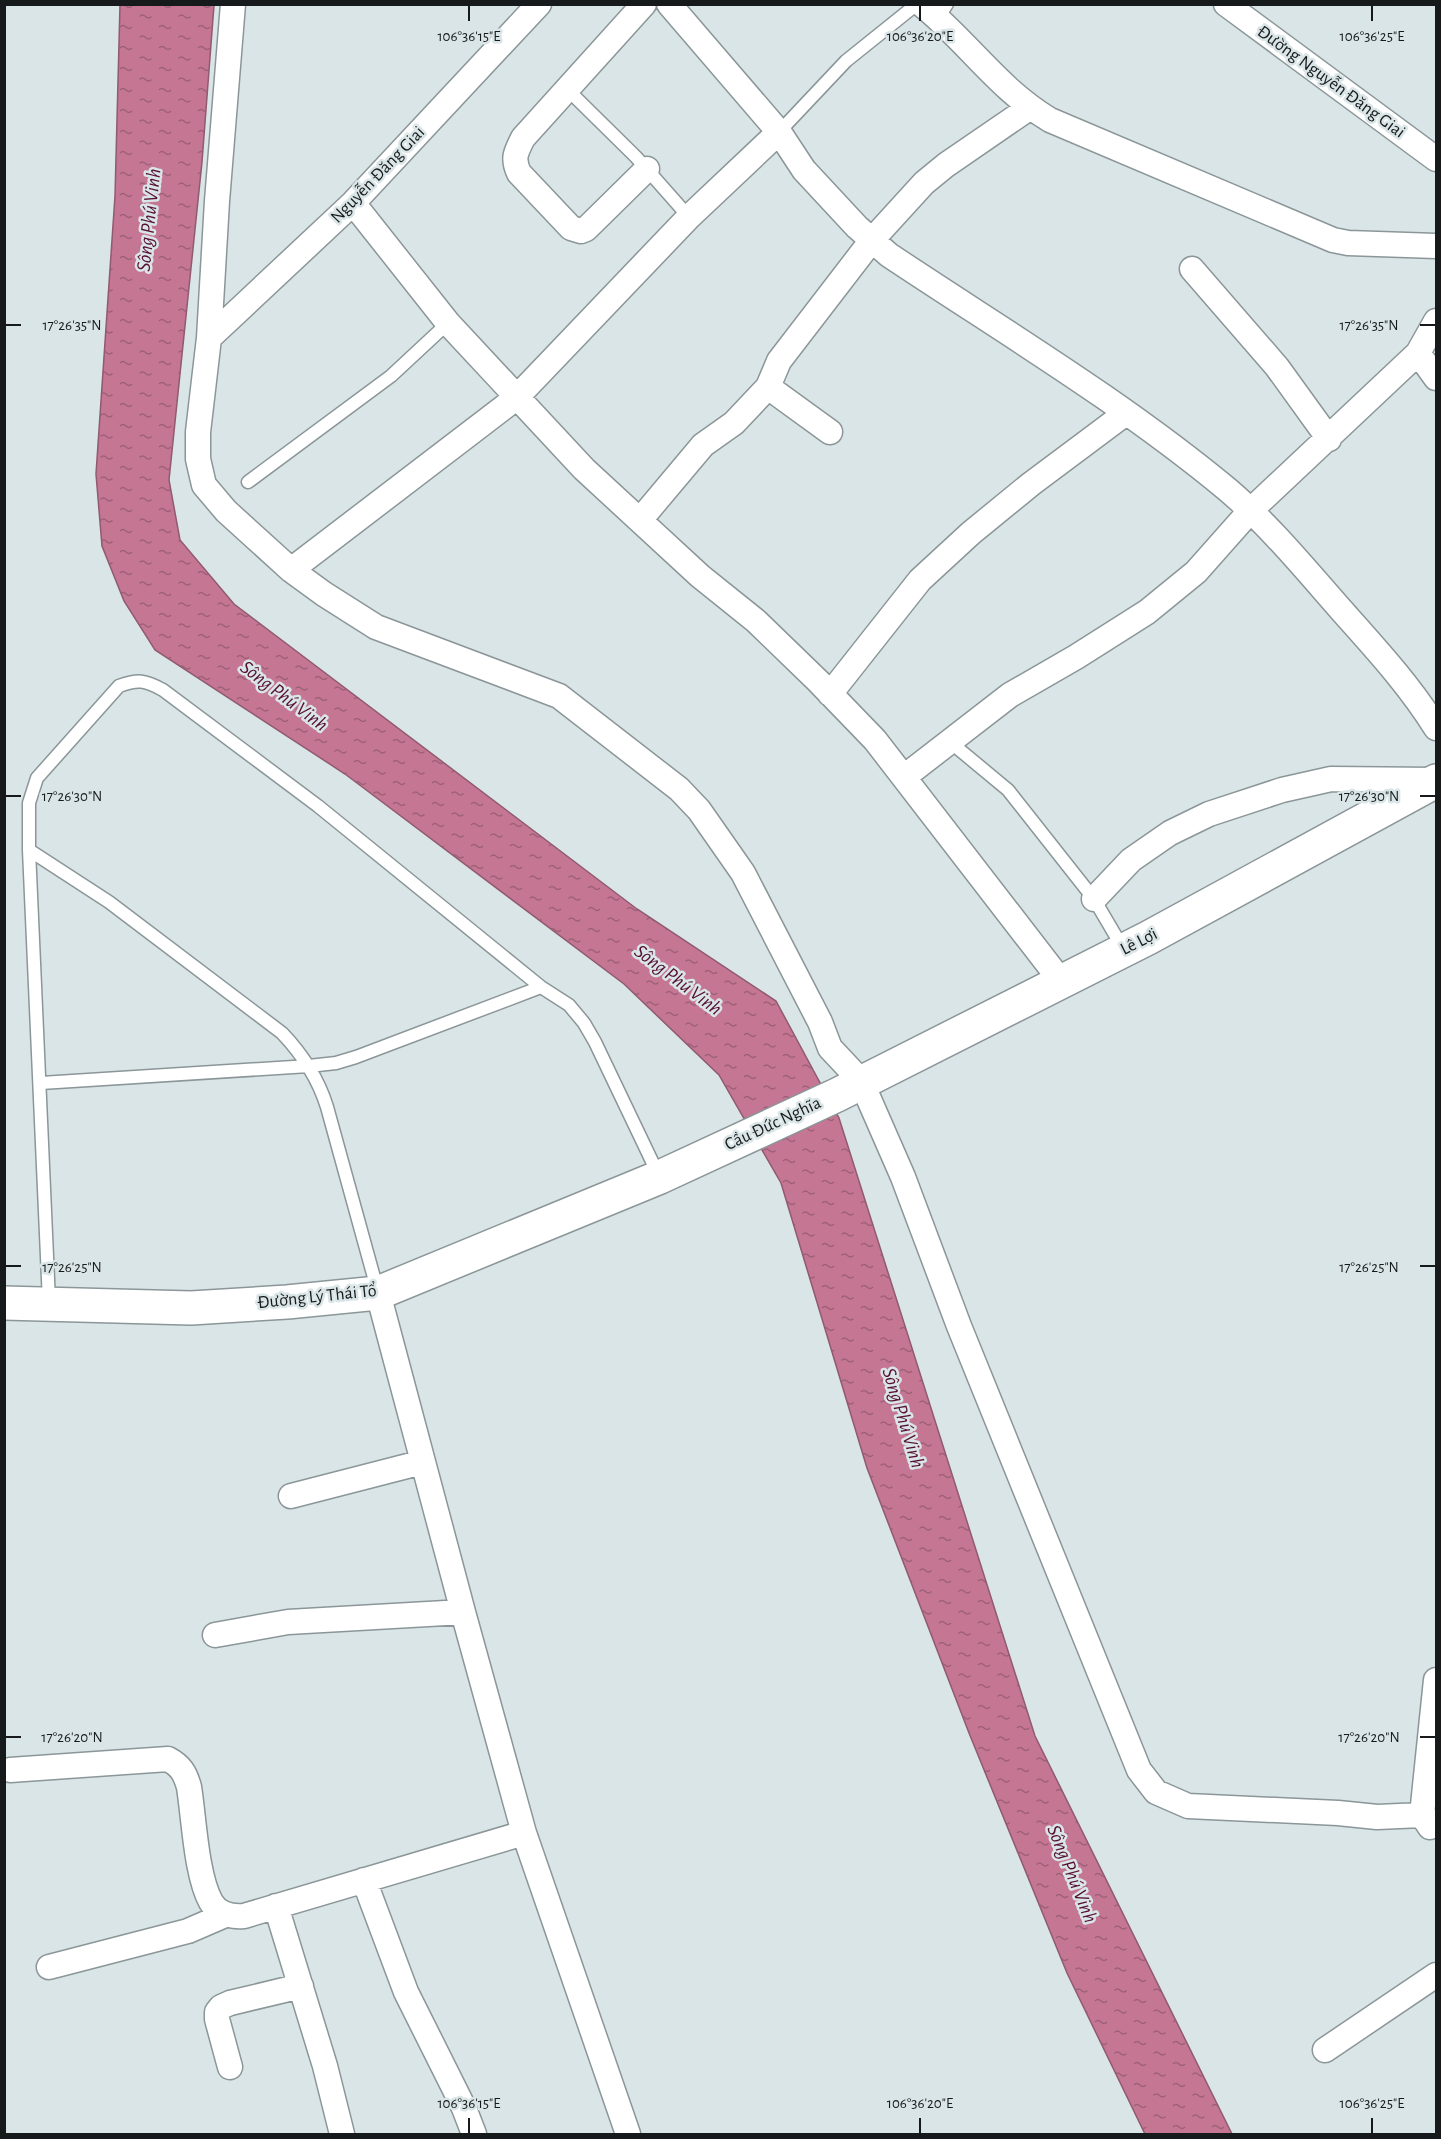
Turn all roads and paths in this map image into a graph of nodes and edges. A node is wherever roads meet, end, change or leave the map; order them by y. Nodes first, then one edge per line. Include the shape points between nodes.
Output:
1 (233, 4) edge
2 (539, 4) edge
3 (645, 4) edge
4 (669, 4) edge
5 (1226, 4) edge
6 (931, 8) edge
7 (567, 89) junction
8 (1029, 108) junction
9 (779, 132) junction
10 (1437, 159) edge
11 (647, 169) junction
12 (353, 203) junction
13 (690, 217) junction
14 (872, 240) junction
15 (1437, 246) edge
16 (1192, 269) dead end
17 (1437, 321) edge
18 (448, 323) junction
19 (209, 338) junction
20 (1418, 353) junction
21 (1437, 378) edge
22 (768, 387) junction
23 (516, 398) junction
24 (1126, 413) junction
25 (830, 432) dead end
26 (1329, 439) junction
27 (248, 482) dead end
28 (1250, 511) junction
29 (640, 520) junction
30 (291, 570) junction
31 (830, 694) junction
32 (1437, 728) edge
33 (949, 741) junction
34 (904, 777) junction
35 (1437, 781) edge
36 (28, 850) junction
37 (1094, 899) junction
38 (1124, 950) junction
39 (1061, 981) junction
40 (541, 987) junction
41 (309, 1066) junction
42 (40, 1083) junction
43 (849, 1088) junction
44 (710, 1154) joint
45 (660, 1177) junction
46 (378, 1293) junction
47 (4, 1303) edge
48 (49, 1303) junction
49 (423, 1462) junction
50 (291, 1496) dead end
51 (463, 1612) junction
52 (215, 1635) dead end
53 (1437, 1680) edge
54 (10, 1770) dead end
55 (1429, 1821) edge
56 (524, 1833) junction
57 (1437, 1835) edge
58 (364, 1880) junction
59 (276, 1905) junction
60 (225, 1915) junction
61 (49, 1967) dead end
62 (1437, 1976) edge
63 (301, 1986) junction
64 (1325, 2050) dead end
65 (230, 2067) dead end
66 (342, 2134) edge
67 (474, 2134) edge
68 (628, 2134) edge

1 - 19 street
2 - 12 street, Nguyễn Đăng Giai
3 - 7 street
4 - 9 street
5 - 10 street, Đường Nguyễn Đăng Giai
6 - 8 street
6 - 9 lane via 846,61
7 - 11 lane
7 - 11 street via 523,138 514,164 571,228 586,229
8 - 14 street via 924,183
8 - 15 street via 1333,240
9 - 13 street
9 - 14 street via 804,170
11 - 13 lane
12 - 18 street
12 - 19 street, Nguyễn Đăng Giai
13 - 23 street
14 - 22 street via 779,361
14 - 24 street
16 - 26 street via 1277,367
17 - 20 street
18 - 23 street
18 - 27 lane via 391,376
19 - 30 street via 198,432 198,459 204,485 226,511
20 - 21 street
20 - 26 street
22 - 25 street
22 - 29 street via 734,423 704,445
23 - 29 street
23 - 30 street
24 - 28 street
24 - 31 street via 970,533 920,580
26 - 28 street
28 - 32 street via 1370,642
28 - 33 street via 1196,572 1147,612 1010,695
29 - 31 street via 756,621
30 - 43 street via 376,627 559,696 679,789 744,873
31 - 34 street
33 - 34 street
33 - 37 lane via 1008,790
34 - 39 street
35 - 37 street via 1331,779 1209,814 1170,833 1131,860
35 - 38 main road, Lê Lợi
36 - 40 lane via 29,803 37,778 119,686 135,680 149,682 318,806
36 - 41 lane via 109,902 282,1033
36 - 42 lane
37 - 38 lane
38 - 39 main road, Lê Lợi
39 - 43 main road, Lê Lợi
40 - 41 lane via 356,1057
40 - 45 lane via 569,1005 584,1023
41 - 42 lane
41 - 46 lane via 322,1090
42 - 48 lane
43 - 44 main road, Cầu Đức Nghĩa
43 - 55 street via 903,1177 959,1326 1139,1770 1156,1792 1188,1806
44 - 45 main road, Đường Lý Thái Tổ
45 - 46 main road, Đường Lý Thái Tổ
46 - 48 main road, Đường Lý Thái Tổ via 190,1308
46 - 49 street
47 - 48 main road, Đường Lý Thái Tổ
49 - 50 street
49 - 51 street
51 - 52 street via 288,1622
51 - 56 street
53 - 55 street
54 - 60 street via 168,1759 179,1765 189,1787 202,1874 212,1903
55 - 57 street
56 - 58 street
56 - 68 street
58 - 59 street
58 - 67 street via 406,1992
59 - 60 street via 244,1916
59 - 63 street
60 - 61 street via 188,1931
62 - 64 street
63 - 65 street via 221,2007 217,2019
63 - 66 street

